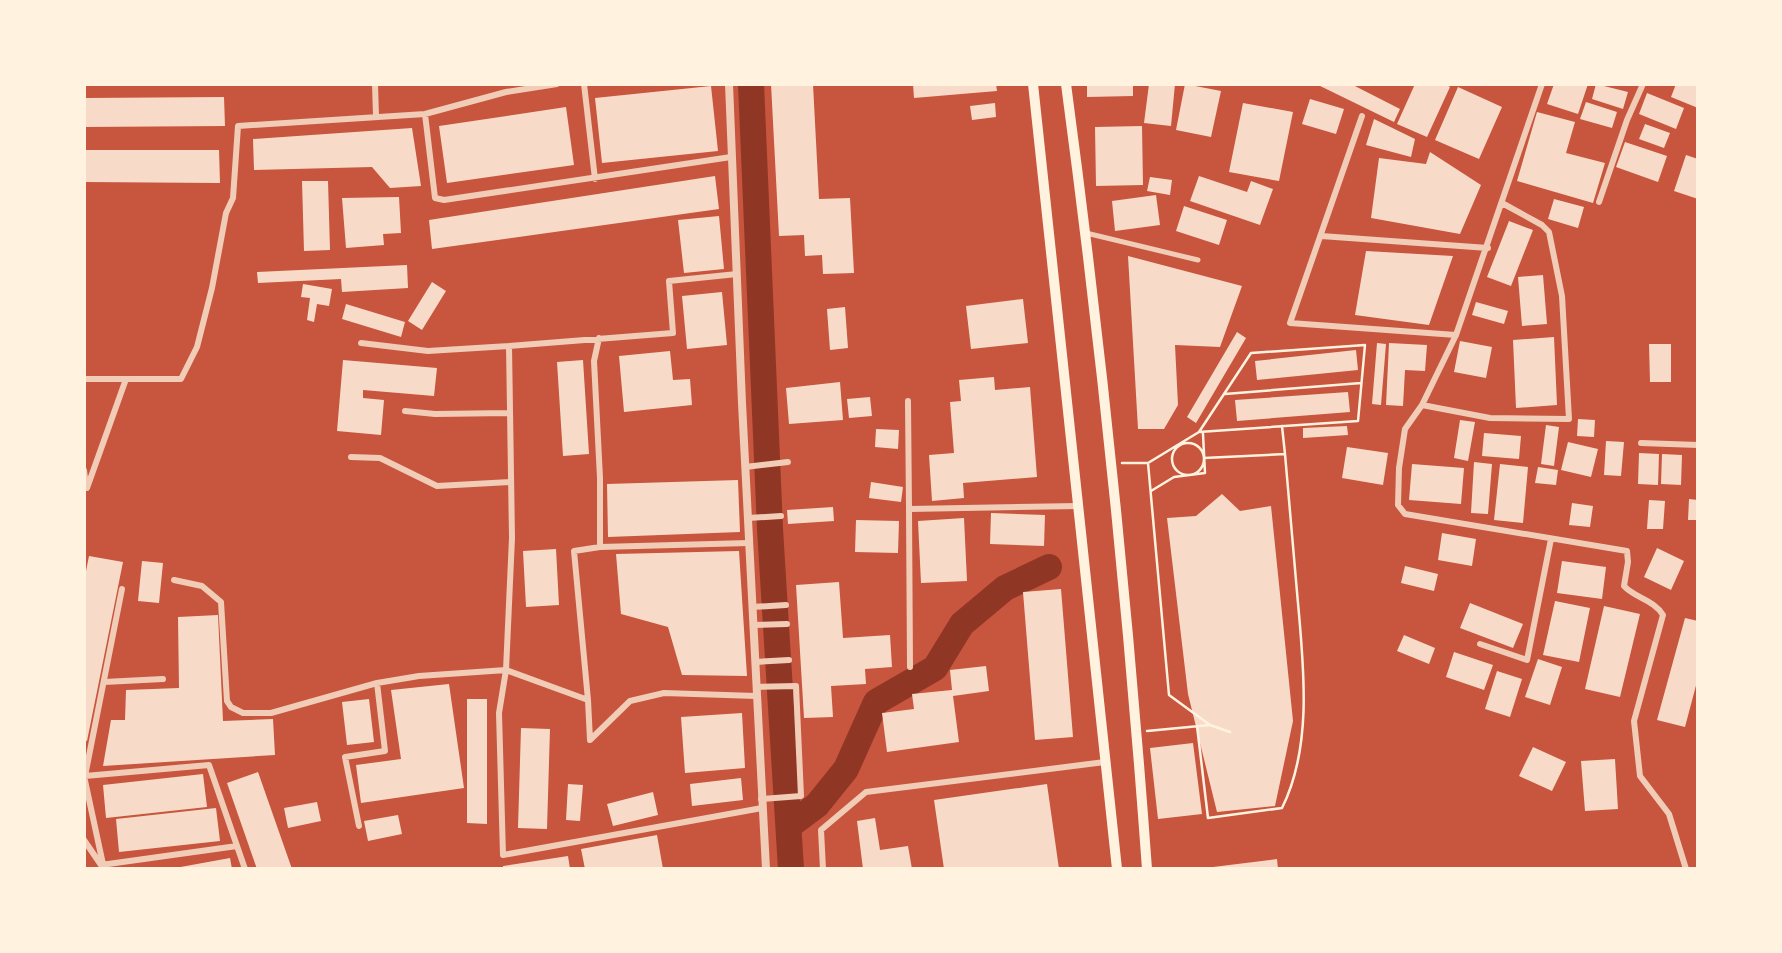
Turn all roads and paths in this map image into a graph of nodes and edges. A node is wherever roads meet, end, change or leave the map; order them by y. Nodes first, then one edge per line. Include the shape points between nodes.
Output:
1 (376, 84) edge
2 (556, 84) edge
3 (584, 84) edge
4 (729, 84) edge
5 (1033, 84) edge
6 (1066, 84) edge
7 (1542, 84) edge
8 (1643, 84) edge
9 (506, 88) edge
10 (425, 114) junction
11 (376, 116) junction
12 (1362, 116) dead end
13 (732, 157) junction
14 (595, 179) junction
15 (1599, 202) dead end
16 (1502, 203) junction
17 (1086, 233) junction
18 (1321, 236) junction
19 (1488, 247) junction
20 (1198, 260) dead end
21 (737, 274) junction
22 (1456, 335) junction
23 (599, 338) junction
24 (361, 342) dead end
25 (509, 346) junction
26 (84, 379) edge
27 (126, 379) junction
28 (1361, 383) junction
29 (1224, 394) junction
30 (908, 401) dead end
31 (1422, 405) junction
32 (405, 411) dead end
33 (509, 413) junction
34 (1282, 426) junction
35 (1201, 432) junction
36 (1640, 443) dead end
37 (1698, 445) edge
38 (1179, 446) junction
39 (1285, 454) junction
40 (351, 457) dead end
41 (1204, 458) junction
42 (788, 462) dead end
43 (1112, 463) junction
44 (1147, 463) junction
45 (745, 467) junction
46 (84, 470) edge
47 (511, 482) junction
48 (1151, 491) junction
49 (1078, 506) junction
50 (909, 509) junction
51 (781, 516) dead end
52 (748, 518) junction
53 (1551, 539) junction
54 (749, 543) junction
55 (600, 547) junction
56 (174, 580) dead end
57 (122, 589) dead end
58 (786, 606) dead end
59 (753, 607) junction
60 (787, 624) dead end
61 (753, 625) junction
62 (1480, 644) dead end
63 (789, 660) dead end
64 (755, 662) junction
65 (911, 667) dead end
66 (506, 670) junction
67 (163, 679) dead end
68 (104, 682) junction
69 (377, 684) junction
70 (757, 690) junction
71 (588, 700) junction
72 (1210, 724) junction
73 (1197, 726) junction
74 (1137, 732) junction
75 (1230, 732) dead end
76 (1105, 762) junction
77 (85, 776) edge
78 (762, 802) junction
79 (359, 826) dead end
80 (84, 840) edge
81 (237, 846) junction
82 (103, 867) edge
83 (245, 869) edge
84 (766, 869) edge
85 (823, 869) edge
86 (1116, 869) edge
87 (1147, 869) edge
88 (1686, 869) edge

1 - 11 street
2 - 9 street
3 - 14 street
4 - 13 street
5 - 49 main road
6 - 17 main road
7 - 16 street
8 - 15 street
9 - 10 street
10 - 11 street
10 - 14 street via 435,198
11 - 27 street via 238,126 233,198 197,347 181,379
12 - 18 street
13 - 14 street
13 - 21 street
16 - 19 street
16 - 31 street via 1549,232 1562,296 1569,419 1490,418
17 - 20 street
17 - 43 main road
18 - 19 street
18 - 22 street via 1290,323
19 - 22 street
21 - 23 street via 669,281 673,333
21 - 45 street
22 - 31 street
23 - 25 street
23 - 55 street via 594,361
24 - 25 street via 428,351
25 - 33 street
26 - 27 street
27 - 46 street via 87,488
28 - 29 path
28 - 29 path via 1365,345 1251,352
28 - 34 path via 1358,421
29 - 35 path
30 - 50 street
31 - 53 street via 1405,429 1398,505 1405,514
32 - 33 street
33 - 47 street
34 - 35 path
34 - 39 path
35 - 38 path
35 - 41 path
36 - 37 street
38 - 41 path via 1194,444
38 - 41 path via 1173,463 1184,474 1198,471
38 - 44 path
39 - 41 path
39 - 73 path via 1305,680 1300,750 1282,808 1208,818
40 - 47 street via 380,458 437,486
41 - 48 path via 1205,473 1174,477
42 - 45 street
43 - 44 path
43 - 74 main road
44 - 48 path
45 - 52 street
47 - 66 street
48 - 72 path via 1169,695
49 - 50 street
49 - 76 main road
50 - 65 street
51 - 52 street
52 - 54 street
53 - 62 street via 1527,660
53 - 88 street via 1627,551 1623,586 1658,607 1663,615 1634,721 1640,776 1669,814
54 - 55 street
54 - 59 street
55 - 71 street via 574,551
56 - 69 street via 202,586 221,602 231,707 243,713 271,713
57 - 68 street
58 - 59 street
59 - 61 street
60 - 61 street
61 - 64 street
63 - 64 street
64 - 70 street
66 - 69 street
66 - 71 street
66 - 78 street via 499,713 503,855
67 - 68 street
68 - 77 street
69 - 79 street via 385,751 345,757
70 - 71 street via 664,692 630,701 590,740
70 - 78 street
70 - 78 street via 796,686 801,796
72 - 73 path
72 - 75 path
73 - 74 path
74 - 87 main road
76 - 85 street via 866,792 821,830
76 - 86 main road
77 - 81 street via 209,765
77 - 82 street
78 - 84 street
80 - 82 street
81 - 82 street
81 - 83 street

